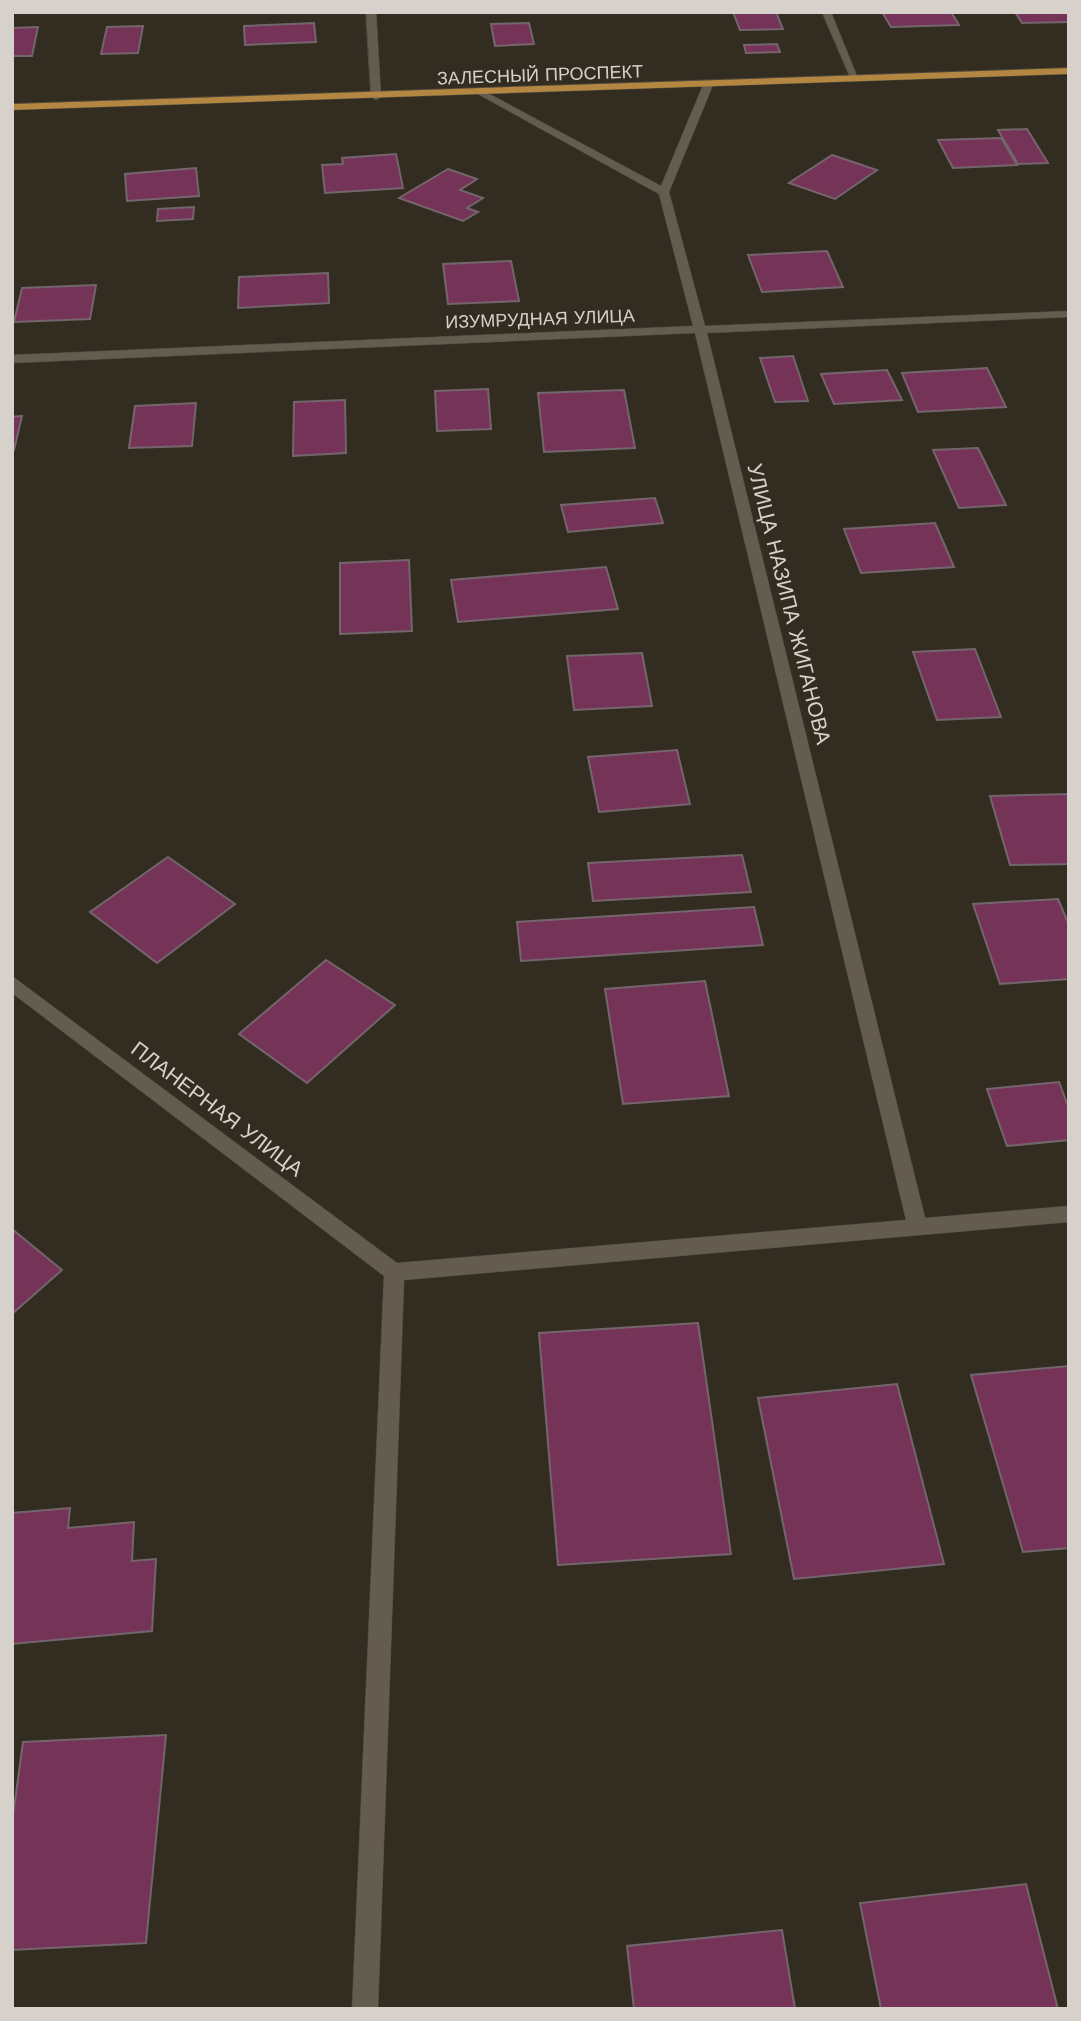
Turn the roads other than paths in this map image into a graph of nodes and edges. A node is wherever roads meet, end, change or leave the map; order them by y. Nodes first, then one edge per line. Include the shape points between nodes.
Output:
1 (371, 12) edge
2 (826, 12) edge
3 (1069, 71) edge
4 (856, 79) junction
5 (708, 85) junction
6 (481, 93) junction
7 (376, 97) junction
8 (12, 107) edge
9 (664, 192) junction
10 (1069, 314) edge
11 (701, 330) junction
12 (12, 359) edge
13 (12, 983) edge
14 (1069, 1214) edge
15 (918, 1229) junction
16 (394, 1272) junction
17 (365, 2009) edge

1 - 7 street
2 - 4 street
3 - 4 main road, ЗАЛЕСНЫЙ ПРОСПЕКТ
4 - 5 main road, ЗАЛЕСНЫЙ ПРОСПЕКТ
5 - 6 main road, ЗАЛЕСНЫЙ ПРОСПЕКТ
5 - 9 street
6 - 7 main road, ЗАЛЕСНЫЙ ПРОСПЕКТ
6 - 9 street
7 - 8 main road, ЗАЛЕСНЫЙ ПРОСПЕКТ
9 - 11 street, УЛИЦА НАЗИПА ЖИГАНОВА
10 - 11 street, ИЗУМРУДНАЯ УЛИЦА
11 - 12 street, ИЗУМРУДНАЯ УЛИЦА
11 - 15 street, УЛИЦА НАЗИПА ЖИГАНОВА
13 - 16 street, ПЛАНЕРНАЯ УЛИЦА
14 - 15 street
15 - 16 street
16 - 17 street

